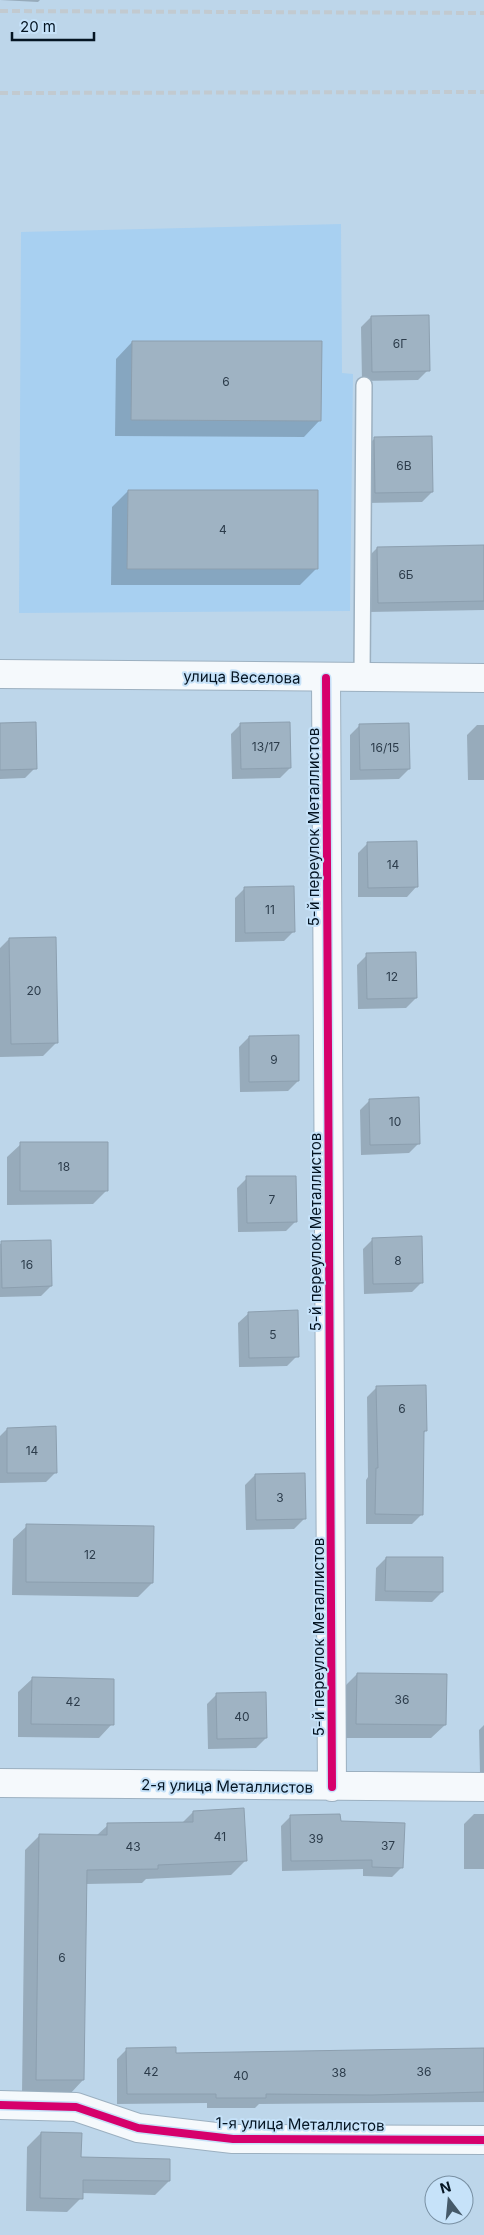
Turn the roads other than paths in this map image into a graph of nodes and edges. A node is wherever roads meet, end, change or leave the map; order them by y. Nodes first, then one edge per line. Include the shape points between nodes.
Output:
1 (364, 385) dead end
2 (0, 674) edge
3 (326, 678) junction
4 (362, 678) junction
5 (484, 678) edge
6 (0, 1783) edge
7 (484, 1786) edge
8 (332, 1787) junction
9 (0, 2105) edge
10 (484, 2140) edge

1 - 4 lane
2 - 3 street, улица Веселова
3 - 4 street, улица Веселова
3 - 8 street, 5-й переулок Металлистов
4 - 5 street, улица Веселова
6 - 8 street, 2-я улица Металлистов
7 - 8 street, 2-я улица Металлистов
9 - 10 street, 1-я улица Металлистов via 76,2107 138,2128 233,2139

